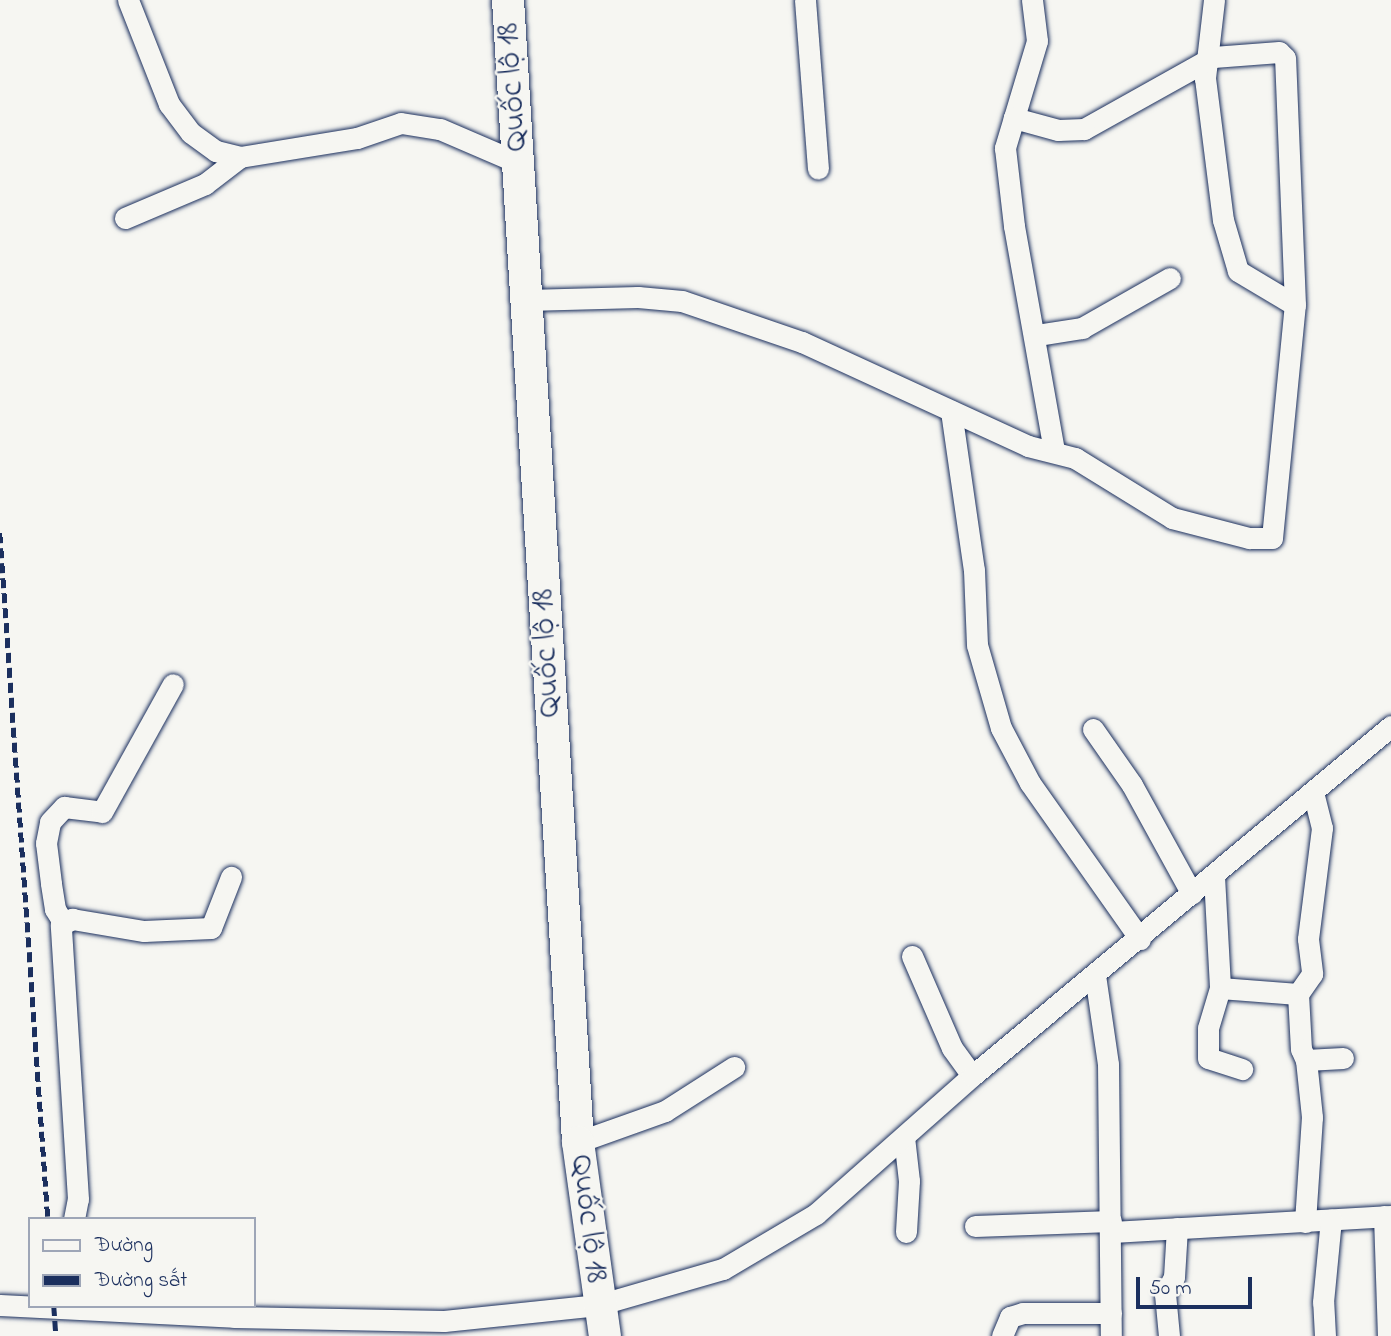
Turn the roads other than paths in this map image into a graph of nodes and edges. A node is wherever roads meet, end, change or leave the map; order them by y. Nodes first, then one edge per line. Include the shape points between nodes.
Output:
1 (128, 0) edge
2 (508, 0) edge
3 (805, 0) edge
4 (1031, 0) edge
5 (1214, 0) edge
6 (1207, 61) junction
7 (1014, 118) junction
8 (240, 157) junction
9 (519, 163) junction
10 (818, 169) dead end
11 (125, 218) dead end
12 (1170, 278) dead end
13 (527, 300) junction
14 (1295, 305) junction
15 (1037, 335) junction
16 (951, 411) junction
17 (1054, 450) junction
18 (173, 684) dead end
19 (1391, 726) edge
20 (1093, 729) dead end
21 (1313, 792) junction
22 (1214, 876) junction
23 (231, 877) dead end
24 (1192, 894) junction
25 (63, 922) junction
26 (1140, 939) junction
27 (912, 956) dead end
28 (1096, 975) junction
29 (1220, 988) junction
30 (1298, 994) junction
31 (1343, 1058) dead end
32 (1306, 1060) junction
33 (734, 1067) dead end
34 (1242, 1069) dead end
35 (972, 1076) junction
36 (904, 1137) junction
37 (578, 1142) junction
38 (1387, 1216) edge
39 (74, 1217) edge
40 (1331, 1219) junction
41 (1305, 1222) junction
42 (975, 1226) dead end
43 (1111, 1226) junction
44 (1177, 1228) junction
45 (906, 1232) dead end
46 (0, 1305) edge
47 (598, 1305) junction
48 (28, 1306) edge
49 (60, 1308) edge
50 (80, 1309) edge
51 (1111, 1313) junction
52 (233, 1327) edge
53 (445, 1328) edge
54 (605, 1336) edge
55 (1002, 1336) edge
56 (1111, 1336) edge
57 (1169, 1336) edge
58 (1325, 1336) edge
59 (1388, 1336) edge

1 - 8 street via 177,118 204,145
2 - 9 highway, Quốc lộ 18
3 - 10 street
4 - 7 street via 1037,41
5 - 6 street
6 - 7 street via 1084,129 1058,130
6 - 14 street via 1206,94 1220,207 1238,271
6 - 14 street via 1279,52 1287,61
7 - 15 street via 1005,148 1014,226
8 - 9 street via 357,138 401,124 440,128
8 - 11 street via 205,184
9 - 13 highway, Quốc lộ 18
12 - 15 street via 1082,328
13 - 16 street via 648,297 682,301 802,342
13 - 37 highway, Quốc lộ 18
14 - 17 street via 1272,538 1249,538 1172,518 1103,473
15 - 17 street
16 - 17 street via 1028,446
16 - 26 street via 974,570 977,645 1002,728 1030,783
18 - 25 street via 102,812 64,807 50,822 46,843 51,883 55,909
19 - 21 street
20 - 24 street via 1132,785
21 - 22 street
21 - 30 street via 1322,828 1308,939 1313,967
22 - 24 street
22 - 29 street
23 - 25 street via 211,928 144,931 72,919
24 - 26 street
25 - 39 street via 59,946 78,1199
26 - 28 street
27 - 35 street via 952,1048
28 - 35 street
28 - 43 street via 1108,1064
29 - 30 street
29 - 34 street via 1208,1028 1208,1058
30 - 32 street via 1301,1049
31 - 32 street
32 - 41 street via 1312,1117
33 - 37 street via 665,1111
35 - 36 street
36 - 45 street via 909,1172
36 - 47 street via 816,1214 723,1269
37 - 47 highway, Quốc lộ 18
38 - 40 street
38 - 59 street
40 - 41 street
40 - 58 street via 1322,1302
41 - 44 street
42 - 43 street
43 - 44 street
43 - 51 street
44 - 57 street via 1174,1277 1165,1294
46 - 48 street
47 - 53 street
47 - 54 highway, Quốc lộ 18
49 - 50 street
50 - 52 street
51 - 55 street via 1023,1312 1010,1317
51 - 56 street
52 - 53 street

